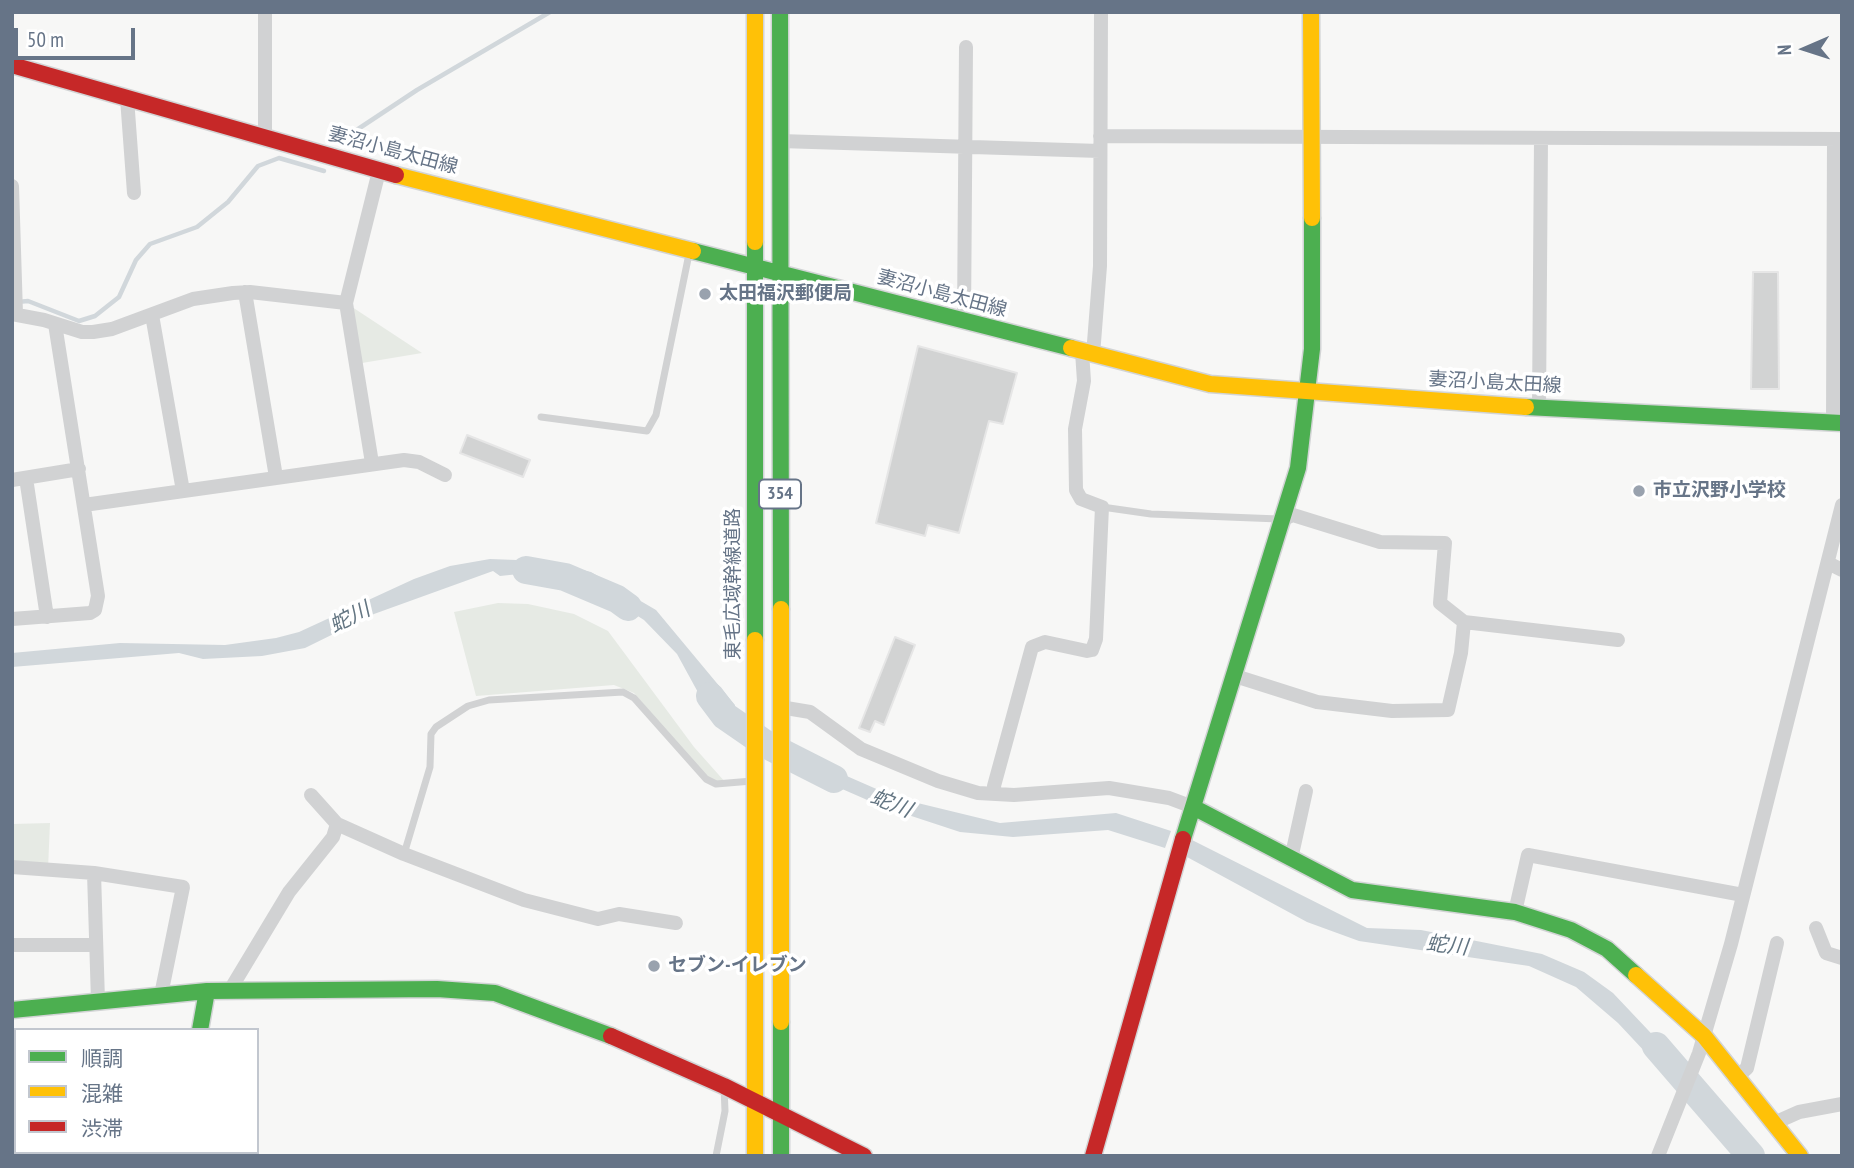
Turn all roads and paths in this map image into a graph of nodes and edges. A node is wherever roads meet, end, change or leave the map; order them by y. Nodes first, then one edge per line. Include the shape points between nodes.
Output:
1 (265, 12) edge
2 (755, 12) edge
3 (780, 12) edge
4 (1101, 12) edge
5 (1311, 12) edge
6 (966, 47) dead end
7 (12, 65) edge
8 (127, 98) junction
9 (265, 137) junction
10 (1311, 139) junction
11 (1541, 139) junction
12 (1838, 139) edge
13 (780, 141) junction
14 (1100, 144) junction
15 (965, 147) junction
16 (379, 171) junction
17 (12, 186) edge
18 (134, 193) dead end
19 (12, 197) edge
20 (690, 250) junction
21 (756, 266) junction
22 (780, 273) junction
23 (245, 292) junction
24 (346, 303) junction
25 (14, 314) edge
26 (152, 314) junction
27 (964, 321) junction
28 (55, 324) junction
29 (1088, 354) junction
30 (1309, 391) junction
31 (1539, 407) junction
32 (541, 417) dead end
33 (1837, 422) edge
34 (372, 463) junction
35 (79, 469) junction
36 (445, 475) dead end
37 (276, 477) junction
38 (19, 479) edge
39 (183, 491) junction
40 (85, 505) junction
41 (1842, 505) edge
42 (1102, 507) junction
43 (1282, 520) junction
44 (1828, 563) junction
45 (1842, 570) edge
46 (47, 617) junction
47 (12, 619) edge
48 (1464, 622) junction
49 (1618, 640) dead end
50 (1232, 675) junction
51 (780, 711) junction
52 (753, 778) junction
53 (1306, 791) dead end
54 (995, 794) junction
55 (310, 795) dead end
56 (1191, 811) junction
57 (337, 824) junction
58 (404, 854) junction
59 (1291, 859) junction
60 (12, 867) edge
61 (94, 873) junction
62 (1743, 895) junction
63 (1515, 912) junction
64 (677, 923) dead end
65 (1816, 928) dead end
66 (1777, 943) dead end
67 (94, 944) junction
68 (12, 945) edge
69 (1842, 958) edge
70 (207, 990) junction
71 (230, 990) junction
72 (161, 995) junction
73 (98, 1001) junction
74 (12, 1010) edge
75 (200, 1028) edge
76 (1704, 1036) junction
77 (1735, 1079) junction
78 (724, 1086) junction
79 (756, 1102) junction
80 (1842, 1104) edge
81 (780, 1115) junction
82 (1776, 1128) junction
83 (716, 1156) edge
84 (755, 1156) edge
85 (780, 1156) edge
86 (864, 1156) edge
87 (1093, 1156) edge
88 (1658, 1156) edge
89 (1800, 1156) edge

1 - 9 street
2 - 21 main road, 東毛広域幹線道路 / 354
3 - 13 main road, 354
4 - 14 street
5 - 10 main road
6 - 15 street
7 - 8 main road, 妻沼小島太田線
8 - 9 main road, 妻沼小島太田線
8 - 18 street
9 - 16 main road, 妻沼小島太田線
10 - 11 street
10 - 14 street
10 - 30 main road
11 - 12 street
11 - 31 street
12 - 33 street
13 - 15 street
13 - 22 main road, 354
14 - 15 street
14 - 29 street via 1100,266
15 - 27 street
16 - 20 main road, 妻沼小島太田線
16 - 24 street
17 - 19 street
19 - 25 street
20 - 21 main road, 妻沼小島太田線
20 - 32 lane via 656,415 647,431
21 - 22 main road, 妻沼小島太田線
21 - 52 main road, 東毛広域幹線道路 / 354
22 - 27 main road, 妻沼小島太田線
22 - 51 main road, 354
23 - 24 street
23 - 26 street via 193,299
23 - 37 street
24 - 34 street
25 - 28 street
26 - 28 street via 93,332
26 - 39 street
27 - 29 main road, 妻沼小島太田線
28 - 35 street
29 - 30 main road, 妻沼小島太田線 via 1210,384
29 - 42 street via 1075,429 1076,490 1081,499
30 - 31 main road, 妻沼小島太田線
30 - 43 main road via 1298,468
31 - 33 main road, 妻沼小島太田線
34 - 36 street via 418,462
34 - 37 street
35 - 38 street
35 - 40 street
37 - 39 street
38 - 46 street
39 - 40 street
40 - 46 street via 97,605 90,613
41 - 44 street
42 - 43 lane
42 - 54 street via 1095,644 1092,650 1083,651 1045,642 1034,644
43 - 48 street via 1293,515 1380,542 1445,543 1440,603
43 - 50 main road
44 - 45 street
44 - 62 street
46 - 47 street
48 - 49 street
48 - 50 street via 1448,710 1392,711 1317,702
50 - 56 main road
51 - 54 street via 810,712 861,748 907,769
51 - 81 main road, 354
52 - 58 lane via 716,784 706,779 634,698 623,692 489,700 468,706 431,734 430,766
52 - 79 main road, 東毛広域幹線道路 / 354
53 - 59 street
54 - 56 street via 1109,788 1158,796
55 - 57 street
56 - 59 main road
56 - 87 main road
57 - 58 street
57 - 71 street via 333,837 289,891
58 - 64 street via 524,900 598,919 620,914
59 - 63 main road via 1326,879 1365,893
60 - 61 street
61 - 67 street
61 - 72 street via 183,887
62 - 63 street via 1528,855
62 - 76 street
63 - 76 main road via 1571,930 1607,949
65 - 69 street via 1826,953
66 - 77 street via 1747,1068
67 - 68 street
67 - 73 street
70 - 71 main road
70 - 72 main road
70 - 75 main road
71 - 78 main road via 495,993 600,1031
72 - 73 main road
73 - 74 main road
76 - 77 main road
76 - 88 street
77 - 82 main road
78 - 79 main road
78 - 83 lane via 725,1111
79 - 81 main road
79 - 84 main road, 東毛広域幹線道路 / 354
80 - 82 street via 1799,1112 1781,1120
81 - 85 main road, 354
81 - 86 main road
82 - 89 main road

